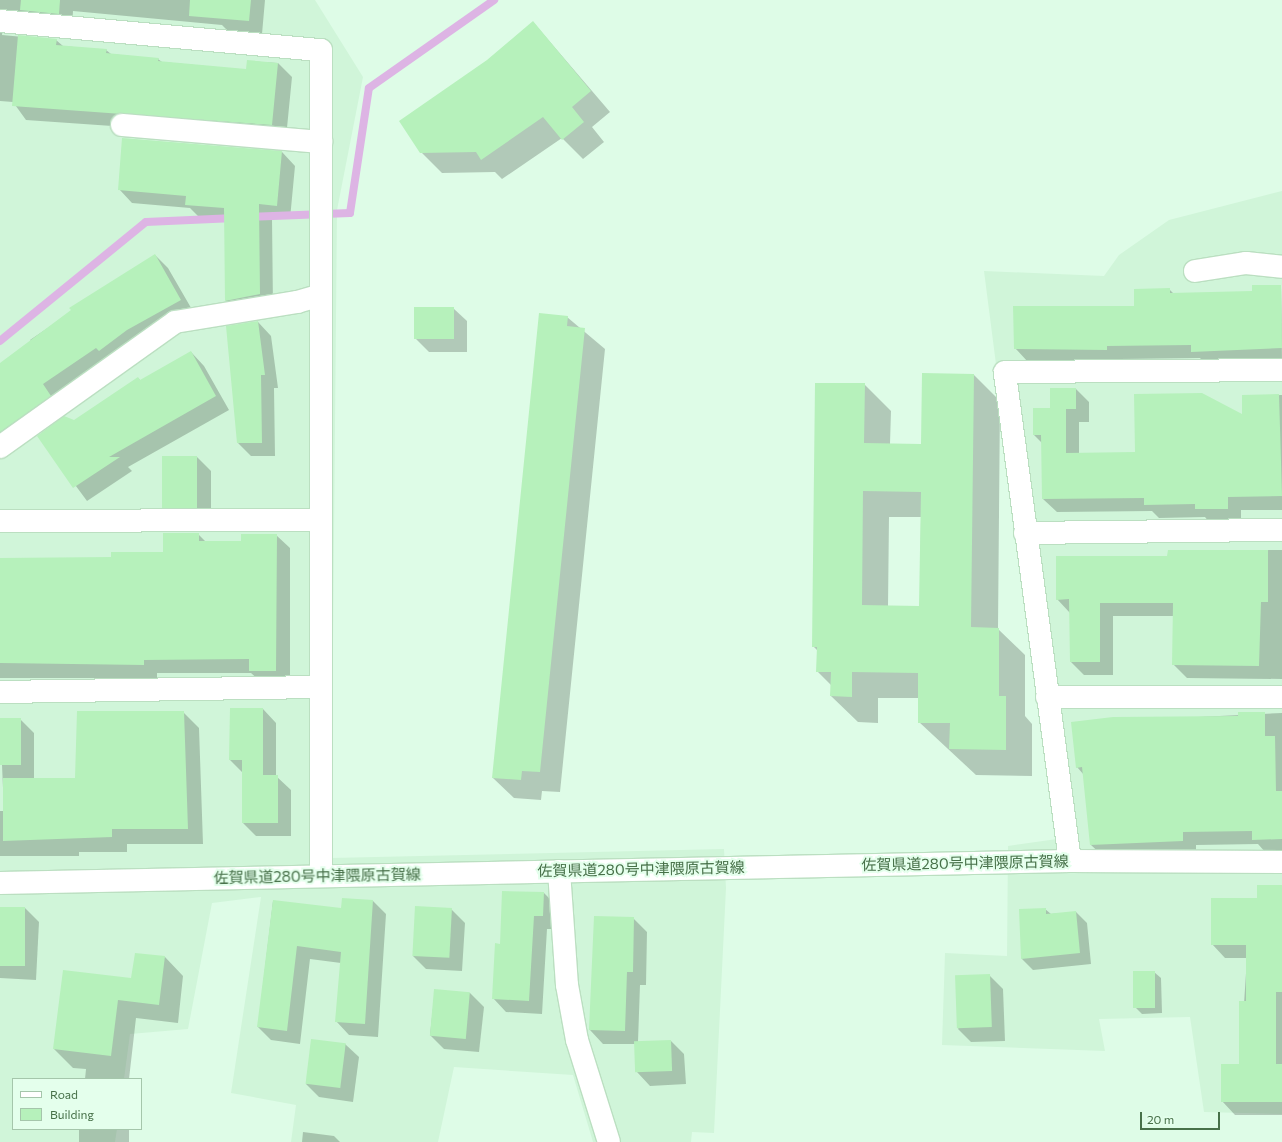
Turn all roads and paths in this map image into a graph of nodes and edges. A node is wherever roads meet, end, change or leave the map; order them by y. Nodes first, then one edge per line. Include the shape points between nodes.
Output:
1 (0, 21) edge
2 (122, 125) dead end
3 (321, 142) junction
4 (1282, 267) edge
5 (1195, 271) dead end
6 (321, 295) junction
7 (1282, 370) edge
8 (0, 447) edge
9 (321, 520) junction
10 (0, 521) edge
11 (1282, 530) edge
12 (1025, 533) junction
13 (321, 687) junction
14 (0, 692) edge
15 (1048, 697) junction
16 (1282, 697) edge
17 (1070, 861) junction
18 (1282, 862) edge
19 (560, 871) junction
20 (321, 876) junction
21 (0, 883) edge
22 (609, 1142) edge

1 - 3 street via 321,50
2 - 3 street
3 - 6 street
4 - 5 street via 1246,263
6 - 8 street via 297,302 175,322
6 - 9 street
7 - 12 street via 1005,372
9 - 10 street
9 - 13 street
11 - 12 street
12 - 15 street
13 - 14 street
13 - 20 street
15 - 16 street
15 - 17 street
17 - 18 street, 佐賀県道280号中津隈原古賀線
17 - 19 street, 佐賀県道280号中津隈原古賀線
19 - 20 street, 佐賀県道280号中津隈原古賀線
19 - 22 street via 567,985 577,1040
20 - 21 street, 佐賀県道280号中津隈原古賀線

